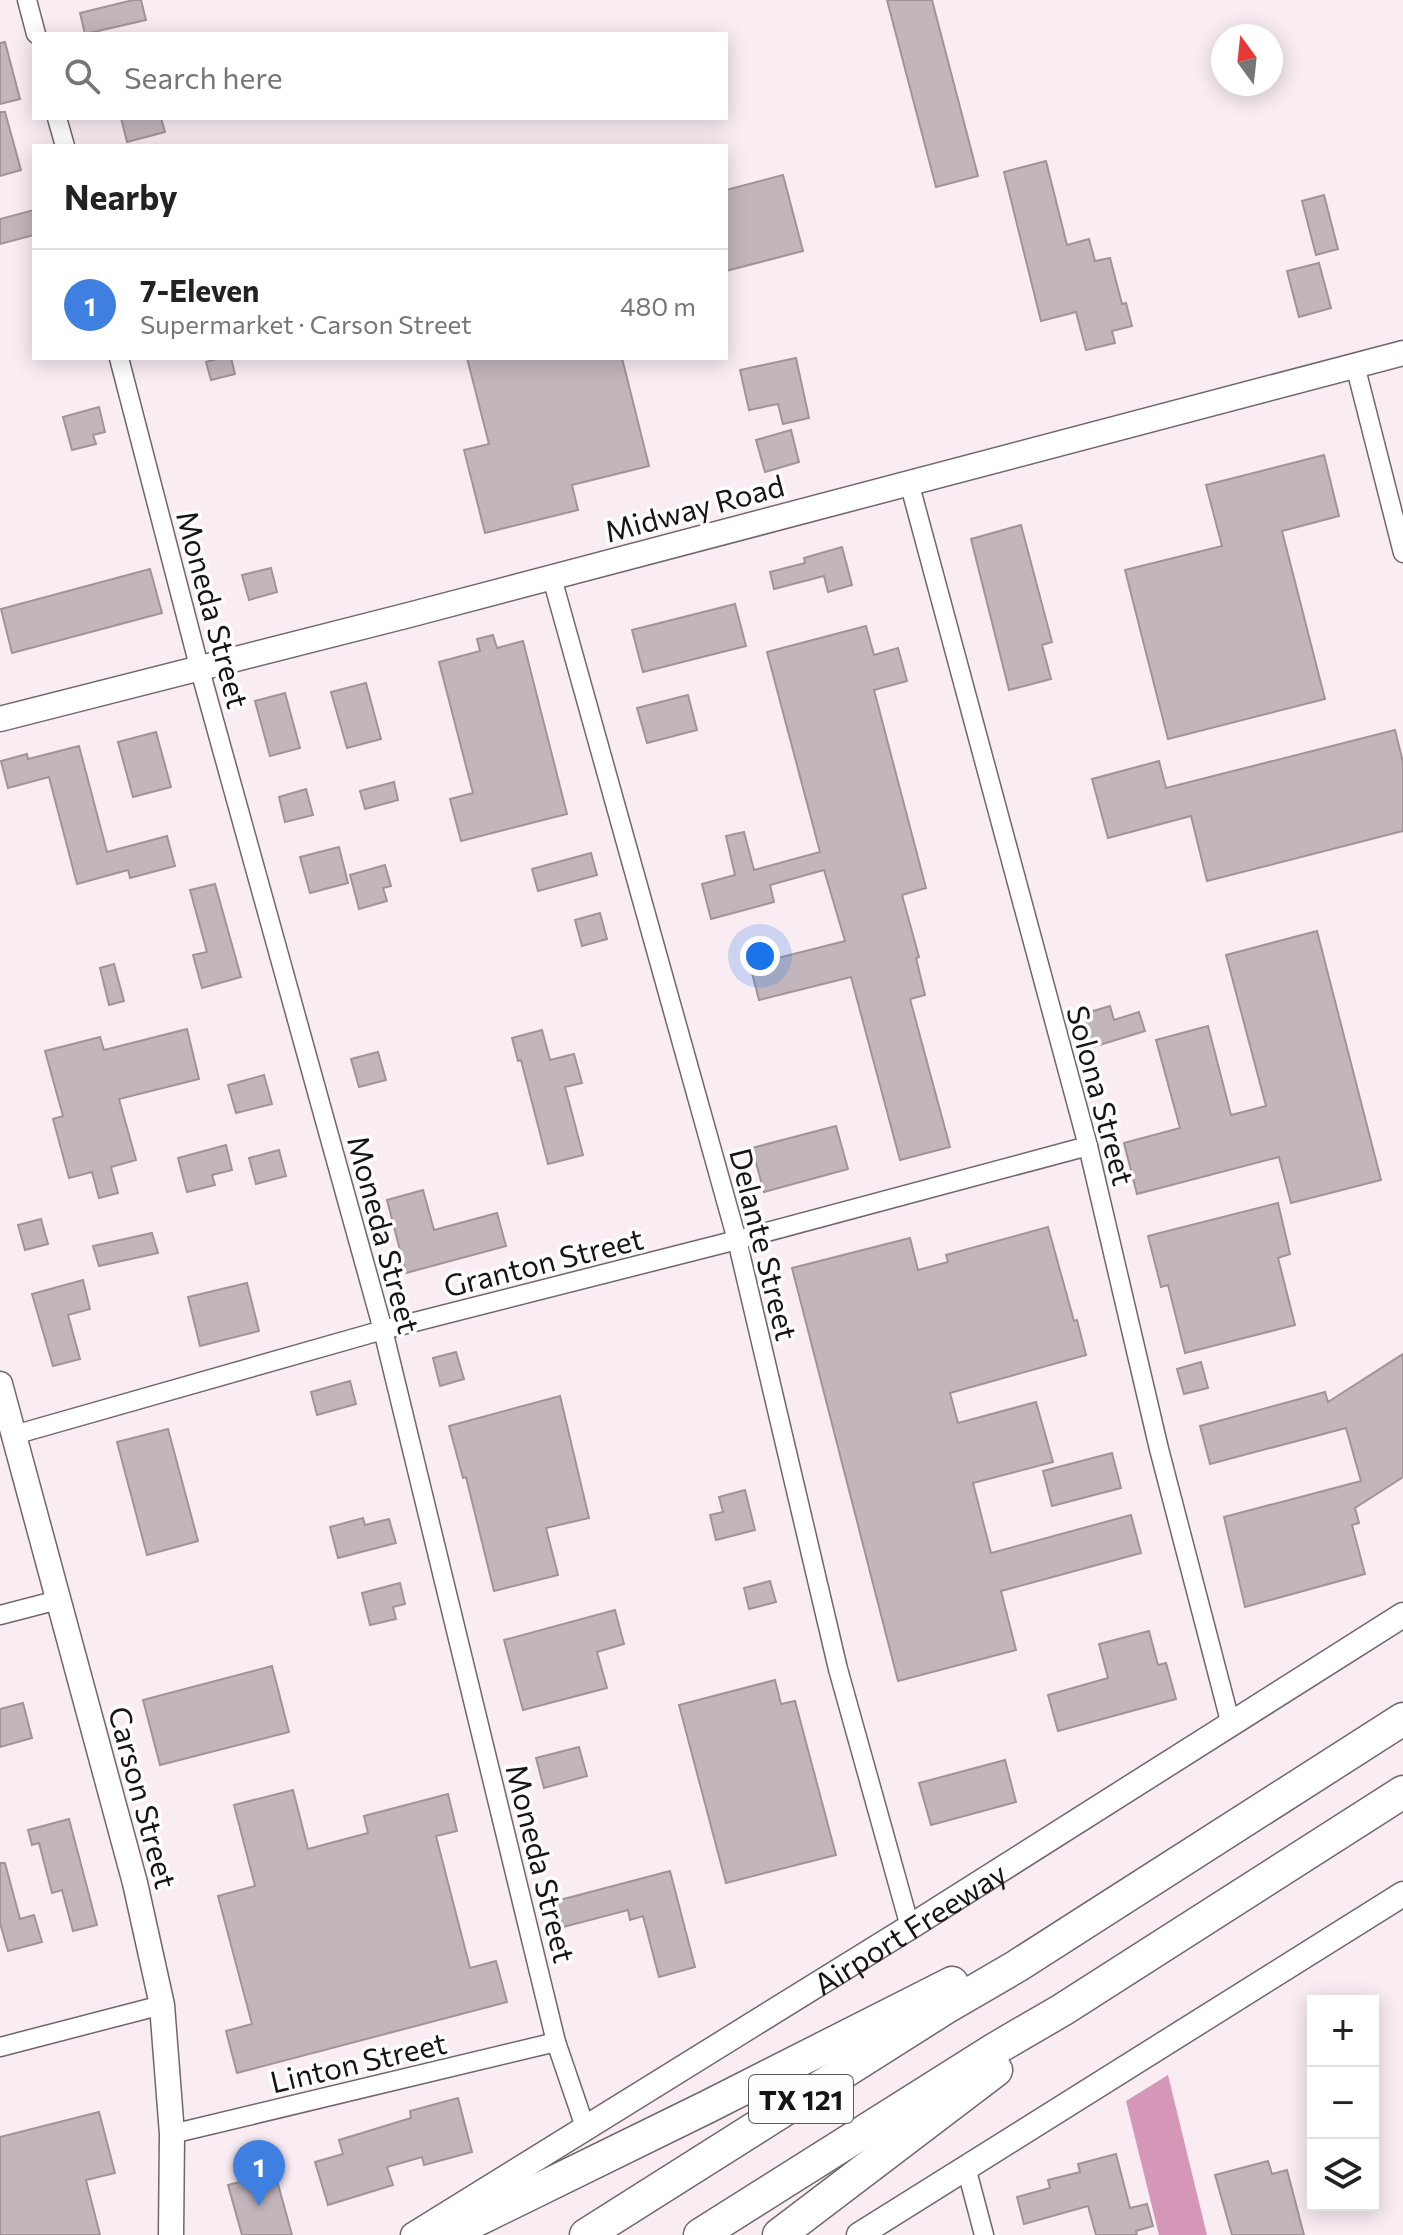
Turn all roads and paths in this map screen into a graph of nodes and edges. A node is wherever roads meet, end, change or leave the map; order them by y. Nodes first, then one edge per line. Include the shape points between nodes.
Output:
1 (27, 0) edge
2 (35, 32) edge
3 (58, 120) edge
4 (64, 144) edge
5 (1403, 353) edge
6 (120, 360) edge
7 (1355, 365) junction
8 (909, 482) junction
9 (1403, 553) edge
10 (552, 578) junction
11 (200, 670) junction
12 (0, 719) edge
13 (1088, 1146) junction
14 (737, 1240) junction
15 (383, 1330) junction
16 (0, 1384) edge
17 (14, 1435) junction
18 (58, 1600) junction
19 (0, 1615) edge
20 (1403, 1615) edge
21 (1403, 1719) edge
22 (1231, 1725) junction
23 (1403, 1792) edge
24 (1403, 1894) edge
25 (910, 1927) junction
26 (1017, 1966) junction
27 (162, 2005) junction
28 (1062, 2010) junction
29 (556, 2042) junction
30 (0, 2047) edge
31 (585, 2127) junction
32 (172, 2134) junction
33 (966, 2167) junction
34 (171, 2235) edge
35 (413, 2235) edge
36 (446, 2235) edge
37 (586, 2235) edge
38 (700, 2235) edge
39 (779, 2235) edge
40 (859, 2235) edge
41 (984, 2235) edge

1 - 2 street
3 - 4 street
5 - 7 main road, Midway Road
6 - 11 street, Moneda Street
7 - 8 main road, Midway Road
7 - 9 street
8 - 10 main road, Midway Road
8 - 13 street, Solona Street
10 - 11 main road, Midway Road
10 - 14 street, Delante Street
11 - 12 main road, Midway Road
11 - 15 street, Moneda Street
13 - 14 street, Granton Street
13 - 22 street, Solona Street
14 - 15 street, Granton Street
14 - 25 street, Delante Street via 838,1669
15 - 17 street, Granton Street
15 - 29 street, Moneda Street
16 - 17 main road, Carson Street
17 - 18 main road, Carson Street
18 - 19 street
18 - 27 main road, Carson Street via 135,1883
20 - 22 main road, Airport Freeway
21 - 26 highway, TX 121
22 - 25 main road, Airport Freeway
23 - 28 highway, TX 121
24 - 33 main road
25 - 31 main road, Airport Freeway
26 - 36 highway via 950,1983
26 - 37 highway, TX 121
27 - 30 street
27 - 32 main road, Carson Street
28 - 38 highway, TX 121
28 - 39 highway via 1010,2060
29 - 31 street, Moneda Street
29 - 32 street, Linton Street
31 - 35 main road, Airport Freeway
32 - 34 main road, Carson Street
33 - 40 main road
33 - 41 street

